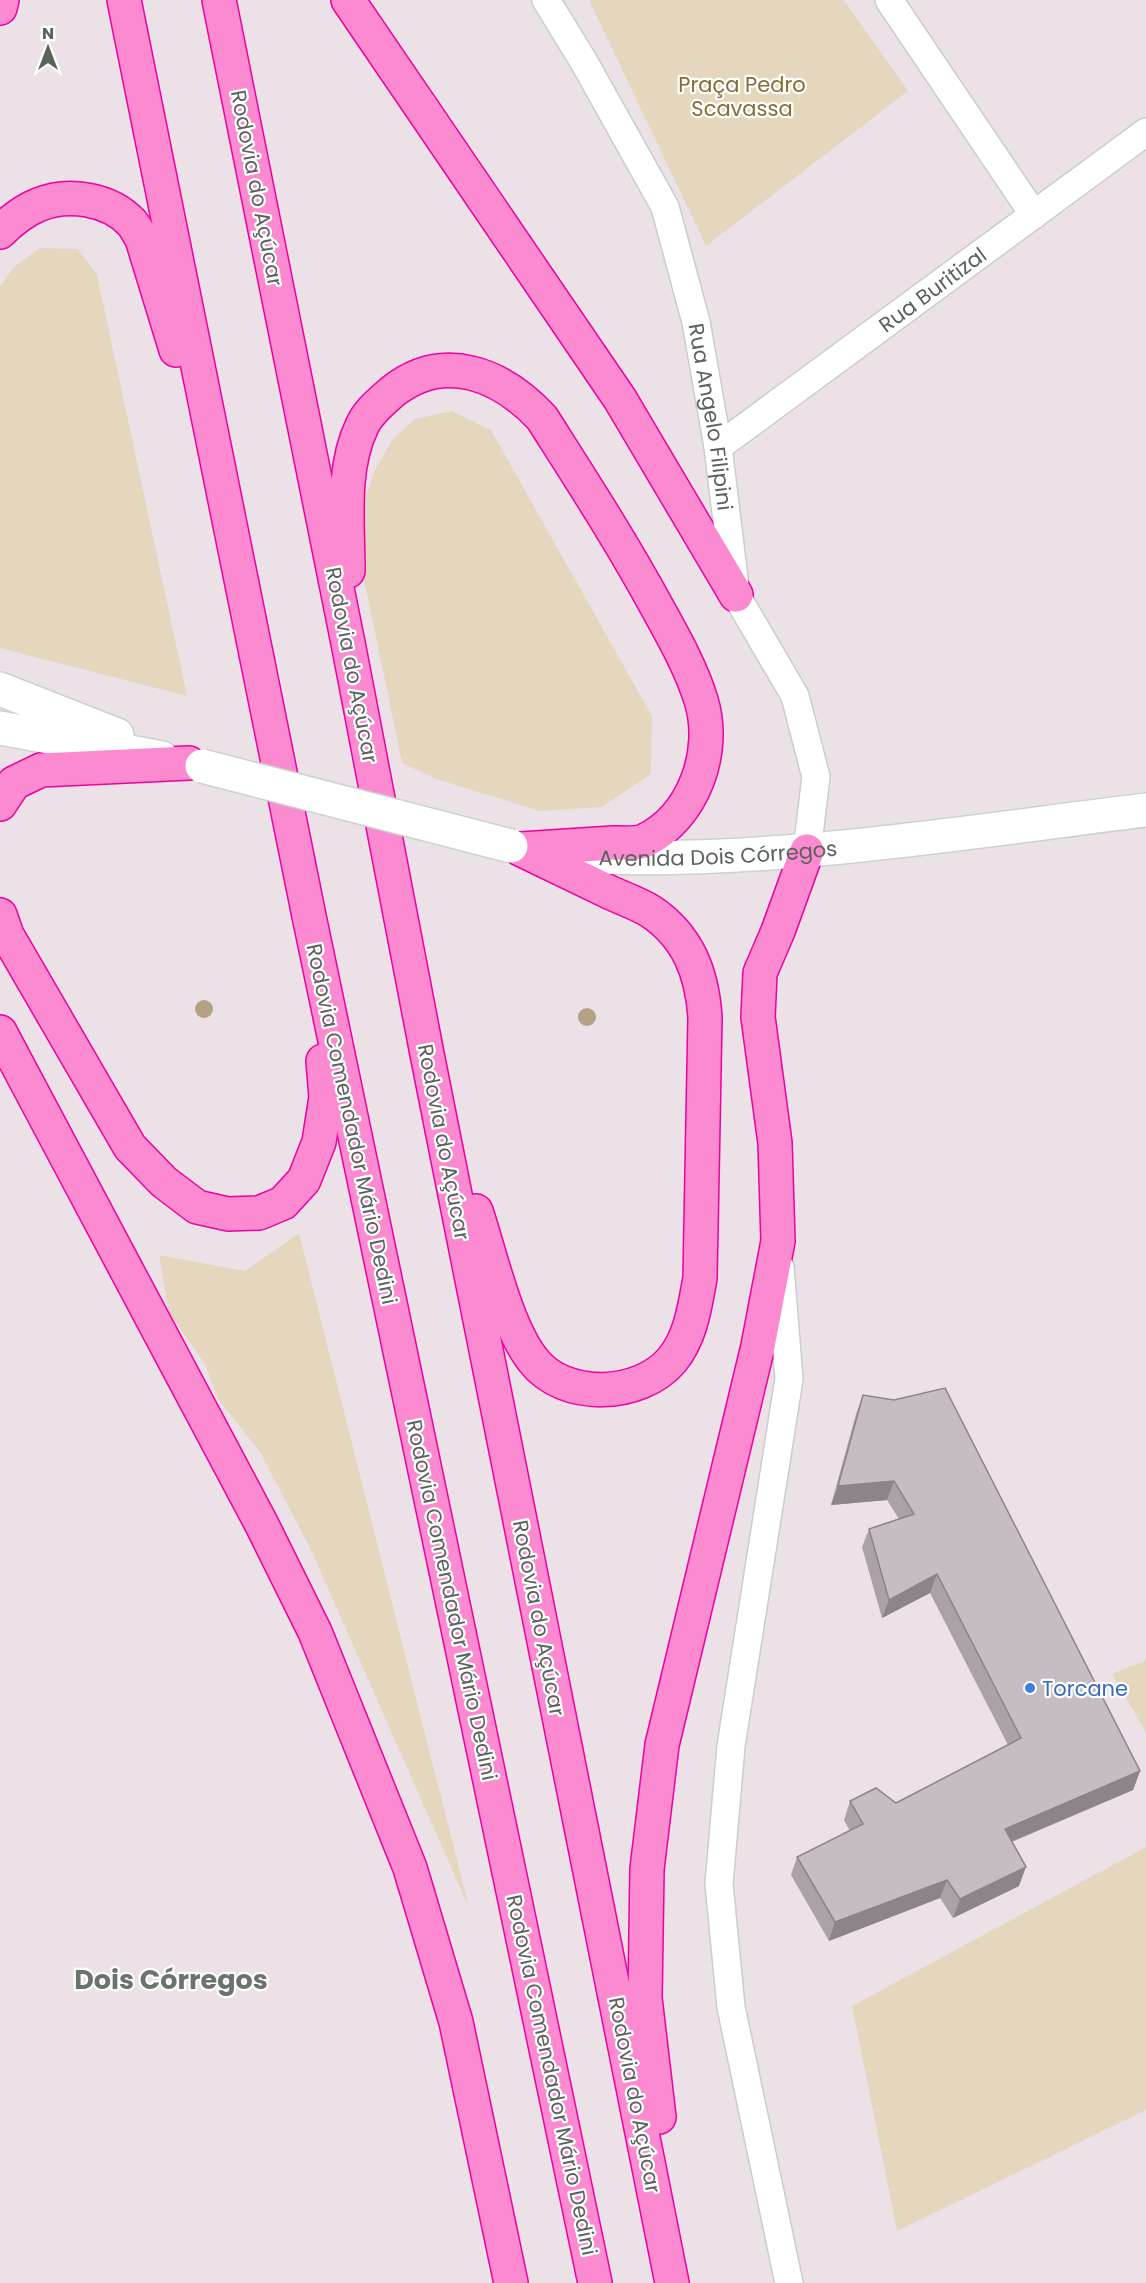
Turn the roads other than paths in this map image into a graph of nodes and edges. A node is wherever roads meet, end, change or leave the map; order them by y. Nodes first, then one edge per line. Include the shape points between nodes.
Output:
1 (2, 0) edge
2 (124, 0) edge
3 (219, 0) edge
4 (348, 0) edge
5 (546, 0) edge
6 (889, 0) edge
7 (0, 8) edge
8 (1146, 132) edge
9 (1034, 215) junction
10 (0, 232) edge
11 (718, 447) junction
12 (235, 547) junction
13 (736, 595) junction
14 (348, 643) junction
15 (0, 690) edge
16 (0, 728) edge
17 (195, 764) junction
18 (0, 804) edge
19 (1146, 810) edge
20 (515, 848) junction
21 (807, 851) junction
22 (0, 915) edge
23 (309, 916) junction
24 (0, 1032) edge
25 (428, 1059) junction
26 (778, 1241) junction
27 (511, 2283) edge
28 (596, 2283) edge
29 (672, 2283) edge
30 (679, 2283) edge
31 (789, 2283) edge

1 - 7 highway
2 - 12 highway
3 - 14 highway, Rodovia do Açúcar
4 - 13 highway via 620,399
5 - 11 street, Rua Angelo Filipini via 665,207 696,322
6 - 9 street
8 - 9 street, Rua Buritizal
9 - 11 street, Rua Buritizal
10 - 12 highway via 39,204 66,199 93,200 132,224 142,239
11 - 13 street, Rua Angelo Filipini
12 - 23 highway
13 - 21 street, Rua Angelo Filipini via 795,696 816,777
14 - 20 highway via 348,500 351,455 362,424 376,405 420,376 467,371 508,388 542,418 636,568 678,645 701,700 706,730 704,760 696,785 665,827 642,842
14 - 25 highway, Rodovia do Açúcar
15 - 17 street, Avenida Dois Córregos
16 - 17 street, Avenida Dois Córregos
17 - 18 highway via 42,770 14,783
17 - 20 street, Avenida Dois Córregos, bridge
19 - 21 street, Avenida Dois Córregos
20 - 21 street, Avenida Dois Córregos via 580,857 653,859
20 - 25 highway via 649,910 676,933 699,974 705,1017 700,1278 695,1310 684,1340 672,1360 656,1374 636,1384 608,1390 578,1387 553,1377 534,1362 507,1308
21 - 26 highway via 760,973 758,1017 775,1143
22 - 23 highway via 7,935 130,1147 164,1182 197,1207 228,1214 259,1213 283,1203 304,1179 319,1142 326,1097
23 - 28 highway, Rodovia Comendador Mário Dedini
24 - 27 highway via 262,1525 319,1642 410,1868 456,2022
25 - 29 highway, Rodovia do Açúcar
26 - 30 highway via 758,1346 662,1745 646,1869 645,1998
26 - 31 street via 789,1379 731,1746 719,1884 731,2007

